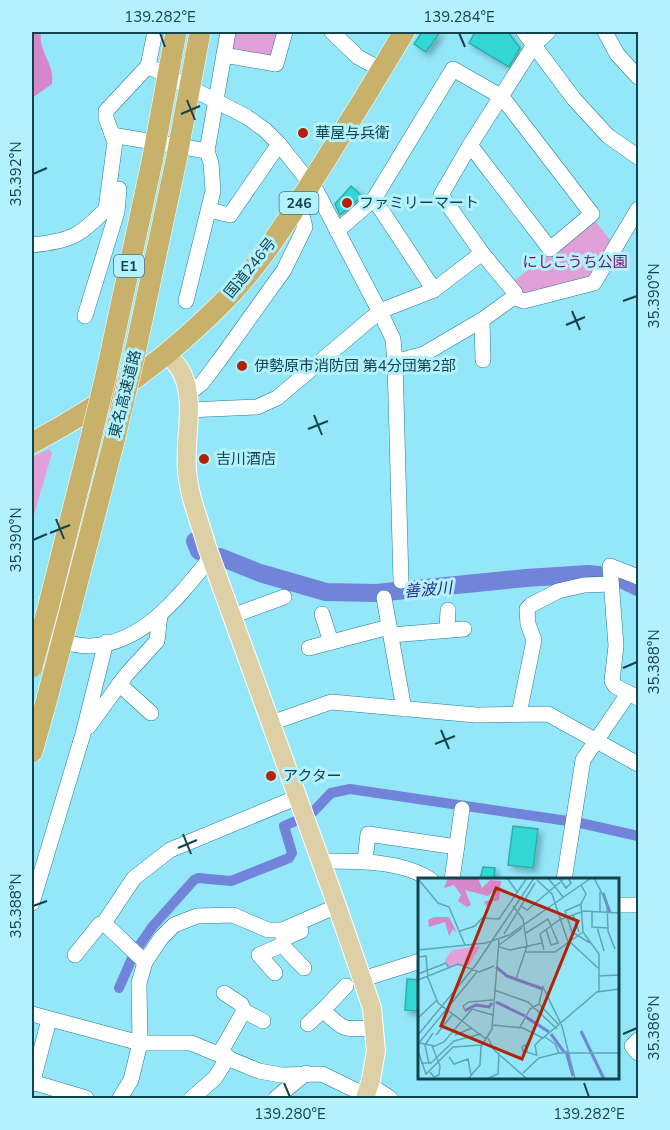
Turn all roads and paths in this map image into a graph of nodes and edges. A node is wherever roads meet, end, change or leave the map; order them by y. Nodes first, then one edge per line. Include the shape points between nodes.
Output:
1 (155, 32) edge
2 (177, 32) edge
3 (200, 32) edge
4 (228, 32) edge
5 (285, 32) edge
6 (332, 32) edge
7 (404, 32) edge
8 (524, 32) edge
9 (548, 32) edge
10 (606, 32) edge
11 (534, 45) junction
12 (224, 55) junction
13 (148, 66) junction
14 (381, 70) junction
15 (639, 77) edge
16 (502, 97) junction
17 (216, 100) junction
18 (112, 135) junction
19 (279, 144) junction
20 (470, 145) junction
21 (207, 151) junction
22 (639, 157) edge
23 (111, 172) junction
24 (311, 184) junction
25 (374, 199) junction
26 (639, 209) edge
27 (209, 210) junction
28 (294, 211) junction
29 (337, 231) junction
30 (32, 245) edge
31 (482, 253) junction
32 (434, 290) junction
33 (514, 297) junction
34 (186, 301) dead end
35 (380, 311) junction
36 (85, 316) dead end
37 (482, 320) junction
38 (168, 355) junction
39 (483, 360) dead end
40 (395, 362) junction
41 (187, 403) junction
42 (32, 442) edge
43 (211, 557) junction
44 (639, 577) edge
45 (611, 578) junction
46 (401, 581) dead end
47 (284, 597) dead end
48 (384, 598) dead end
49 (448, 610) dead end
50 (322, 614) dead end
51 (160, 615) junction
52 (232, 616) junction
53 (464, 629) dead end
54 (447, 630) junction
55 (390, 631) junction
56 (32, 633) edge
57 (106, 642) junction
58 (331, 642) junction
59 (309, 648) dead end
60 (32, 667) edge
61 (119, 684) junction
62 (633, 696) edge
63 (404, 709) junction
64 (151, 713) dead end
65 (519, 714) junction
66 (272, 723) junction
67 (83, 734) junction
68 (595, 740) junction
69 (32, 752) edge
70 (639, 764) edge
71 (298, 797) junction
72 (462, 809) dead end
73 (457, 847) junction
74 (321, 861) junction
75 (365, 861) junction
76 (429, 878) edge
77 (452, 878) edge
78 (564, 878) edge
79 (32, 903) edge
80 (619, 905) edge
81 (639, 905) edge
82 (337, 906) junction
83 (308, 920) junction
84 (104, 923) junction
85 (282, 945) junction
86 (75, 955) dead end
87 (145, 962) junction
88 (418, 962) edge
89 (304, 968) dead end
90 (275, 973) dead end
91 (363, 978) junction
92 (346, 986) dead end
93 (224, 993) dead end
94 (322, 1010) junction
95 (244, 1011) junction
96 (32, 1014) edge
97 (49, 1020) junction
98 (263, 1021) dead end
99 (308, 1024) dead end
100 (375, 1028) junction
101 (639, 1040) edge
102 (140, 1043) junction
103 (639, 1053) edge
104 (224, 1055) junction
105 (306, 1073) junction
106 (32, 1083) edge
107 (367, 1094) edge
108 (283, 1096) edge
109 (86, 1098) edge
110 (120, 1098) edge
111 (192, 1098) edge
112 (390, 1098) edge

1 - 13 street
2 - 60 highway, 東名高速道路 / E1, bridge via 106,375
3 - 69 highway, 東名高速道路 / E1, bridge via 135,353
4 - 12 street
5 - 12 street via 276,64
6 - 14 street via 358,57
7 - 14 highway, 国道246号 / 246
8 - 11 street
9 - 11 street
10 - 15 street via 617,54
11 - 16 street
11 - 22 street via 574,99 608,136
12 - 17 street
13 - 17 street
13 - 18 street via 106,111
14 - 24 highway, 国道246号 / 246
16 - 20 street
16 - 20 street via 592,214 550,249
16 - 25 street via 453,69
17 - 19 street via 247,117
17 - 21 street
18 - 21 street
18 - 23 street via 115,145
19 - 24 street
19 - 27 street via 230,215
20 - 31 street via 441,195
21 - 27 street via 213,191
23 - 30 street via 106,209 85,229 65,241
23 - 36 street via 119,184 117,212
24 - 28 highway, 国道246号 / 246
24 - 29 street
25 - 29 street
25 - 32 street
26 - 33 street via 594,283 524,301
27 - 34 street
28 - 38 highway, 国道246号 / 246 via 229,296
28 - 41 street via 302,216 305,228 284,270
29 - 35 street
31 - 32 street
31 - 33 street via 515,293
32 - 35 street
33 - 37 street
35 - 40 street via 393,339
35 - 41 street via 277,398 257,407
37 - 39 street
37 - 40 street via 424,354
38 - 41 main road via 182,372
38 - 42 highway, 国道246号 / 246 via 90,410
40 - 46 street
41 - 43 main road via 188,478
43 - 51 street
43 - 52 main road
44 - 45 street via 610,566
45 - 62 street via 615,646 612,681
45 - 65 street via 558,591 527,609 534,640
47 - 52 street
48 - 55 street
49 - 54 street
50 - 58 street
51 - 57 street via 134,632
51 - 61 street via 157,640
52 - 66 main road
53 - 54 street
54 - 55 street
55 - 58 street
55 - 63 street
56 - 57 street via 81,645
57 - 67 street
58 - 59 street
61 - 64 street
61 - 67 street
62 - 68 street
63 - 65 street
63 - 66 street via 331,702
65 - 68 street via 553,716
66 - 71 main road
67 - 79 street
68 - 70 street
68 - 78 street via 583,760
71 - 74 main road
71 - 84 street via 170,850 134,878
72 - 73 street
73 - 75 street via 368,834
73 - 77 street
74 - 75 street
74 - 82 main road
75 - 76 street
80 - 81 street
82 - 83 street
82 - 91 main road
83 - 85 street via 310,927 283,939
83 - 87 street via 282,930 268,930 233,915 197,916 174,926 160,938
84 - 86 street
84 - 87 street
85 - 89 street
85 - 90 street via 259,955
87 - 102 street via 139,991
88 - 91 street
91 - 100 main road
92 - 94 street
93 - 95 street via 241,1004
94 - 99 street
94 - 100 street via 340,1027
95 - 98 street
95 - 104 street
96 - 97 street
97 - 102 street
97 - 106 street
100 - 107 main road via 376,1051
101 - 103 street via 632,1046
102 - 104 street via 191,1042
102 - 110 street via 131,1080
104 - 105 street via 259,1071 281,1075
104 - 111 street via 215,1078
105 - 107 street via 322,1074
105 - 108 street
106 - 109 street
107 - 112 street

